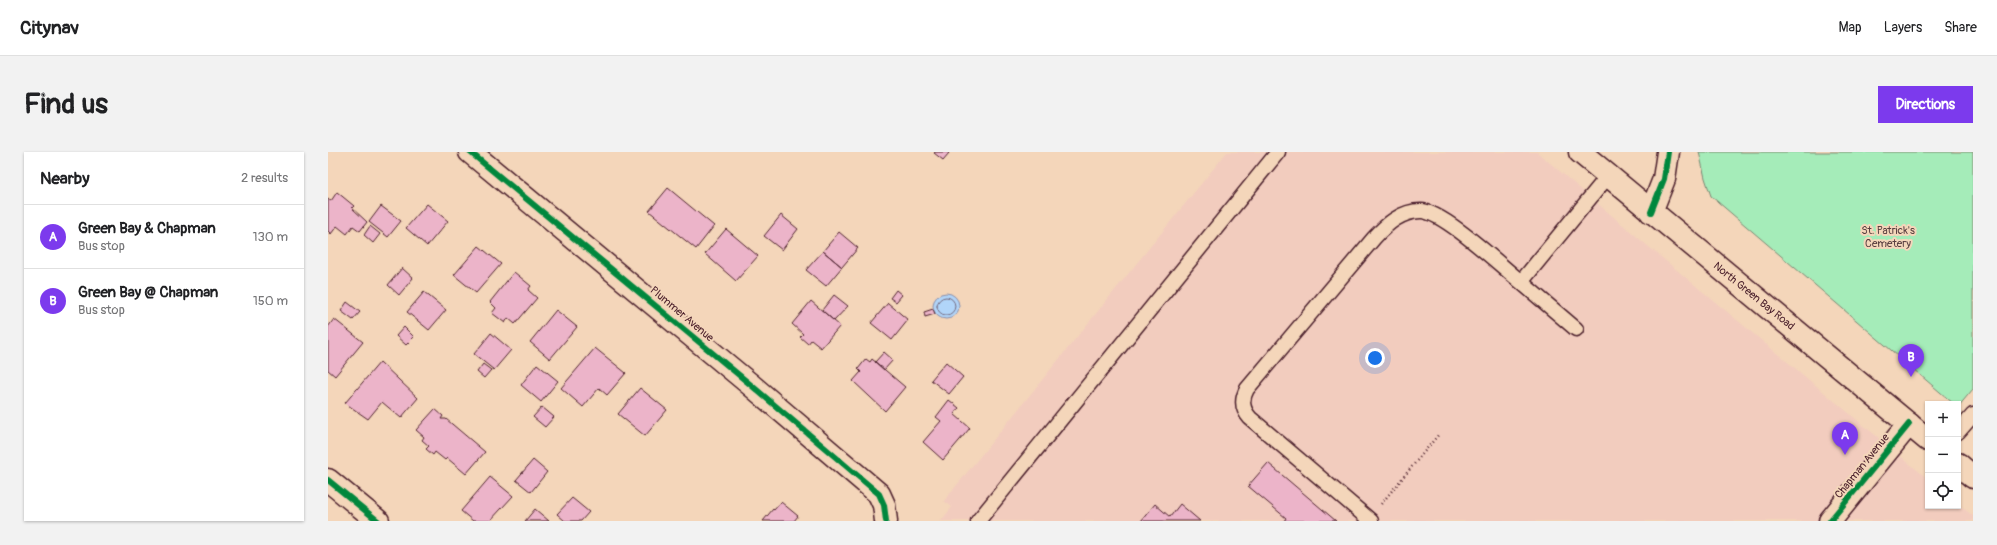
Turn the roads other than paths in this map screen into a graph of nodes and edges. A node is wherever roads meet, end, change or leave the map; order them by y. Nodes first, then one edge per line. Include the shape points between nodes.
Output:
1 (470, 152) edge
2 (1278, 152) edge
3 (1580, 152) edge
4 (1668, 152) edge
5 (1608, 176) junction
6 (1651, 212) junction
7 (1521, 282) junction
8 (1576, 329) dead end
9 (1973, 415) edge
10 (1909, 424) junction
11 (1961, 429) edge
12 (1925, 437) edge
13 (1961, 467) edge
14 (1973, 477) edge
15 (328, 480) edge
16 (1370, 520) edge
17 (378, 521) edge
18 (886, 521) edge
19 (978, 521) edge
20 (1830, 521) edge

1 - 18 street, Plummer Avenue via 879,494 884,505
2 - 19 lane
3 - 5 street, North Green Bay Road
4 - 6 street via 1664,179
5 - 6 street, North Green Bay Road
5 - 7 lane
6 - 10 street, North Green Bay Road
7 - 8 lane
7 - 16 lane via 1434,214 1422,211 1407,212 1374,238 1247,389 1243,403 1250,418
9 - 11 lane
10 - 12 street, North Green Bay Road
10 - 20 street, Chapman Avenue
13 - 14 street
15 - 17 street

